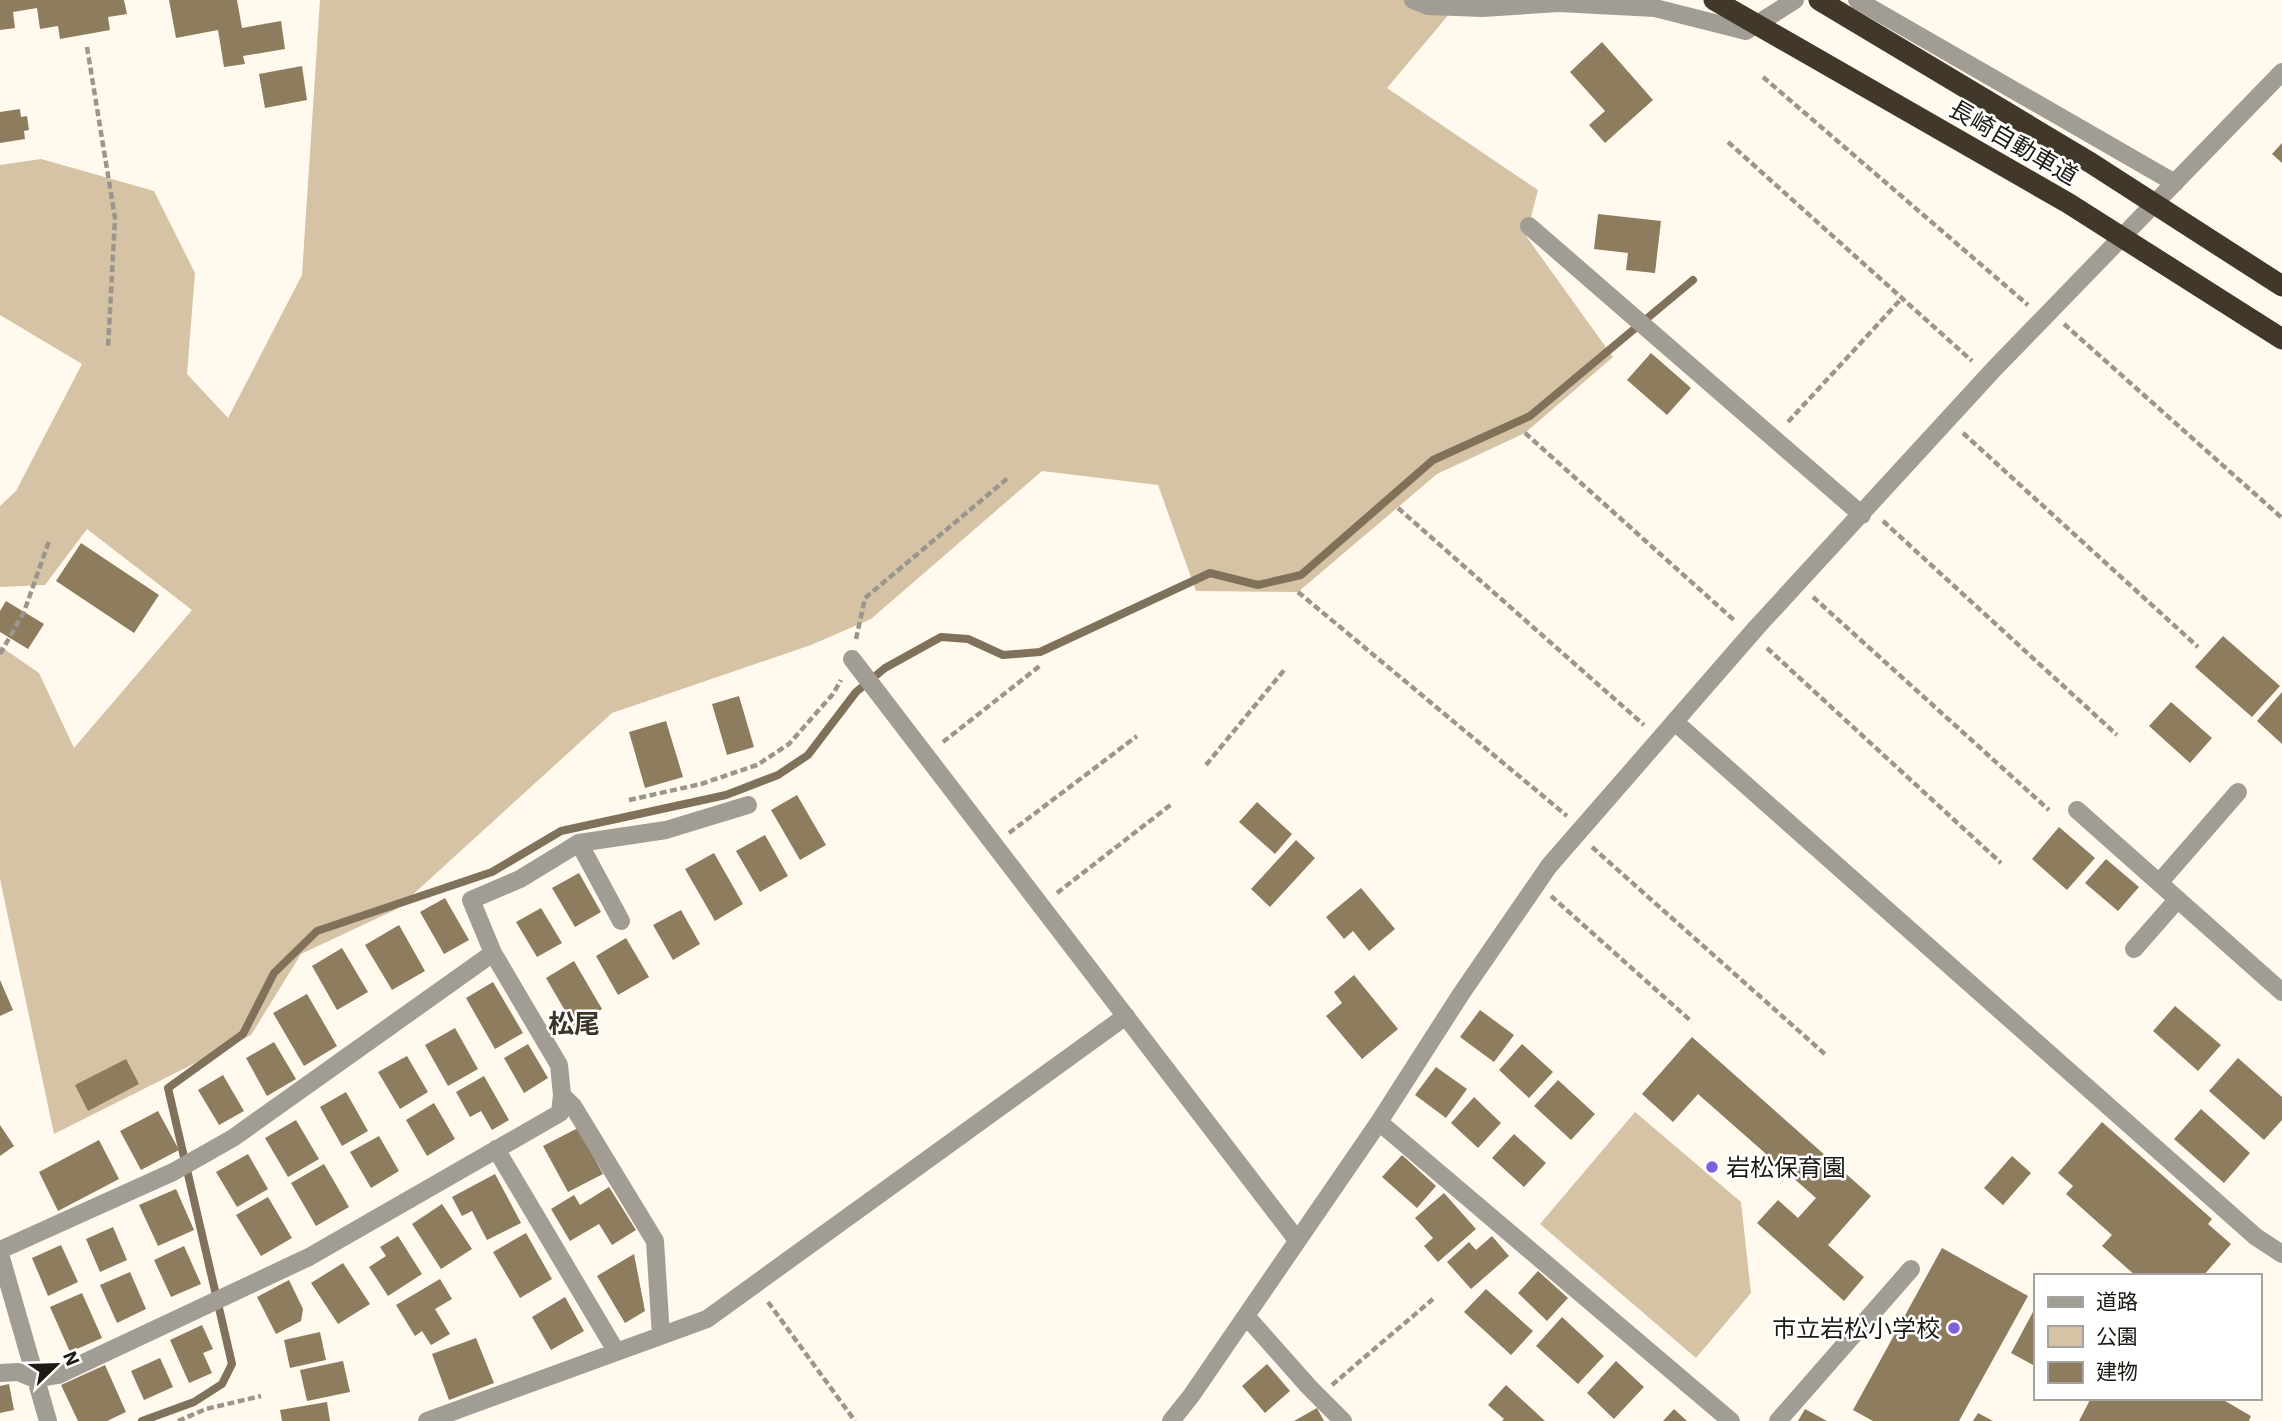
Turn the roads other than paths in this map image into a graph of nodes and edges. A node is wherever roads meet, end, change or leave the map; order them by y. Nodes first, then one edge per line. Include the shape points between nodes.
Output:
1 (1413, 0) edge
2 (1714, 0) edge
3 (1794, 0) edge
4 (1819, 0) edge
5 (1857, 0) edge
6 (2282, 72) edge
7 (2175, 183) junction
8 (1529, 226) dead end
9 (2282, 286) edge
10 (2282, 340) edge
11 (1862, 515) junction
12 (857, 666) dead end
13 (1675, 723) junction
14 (2238, 792) dead end
15 (748, 805) dead end
16 (2077, 810) dead end
17 (579, 843) junction
18 (2159, 883) junction
19 (2177, 900) junction
20 (621, 921) dead end
21 (2134, 949) dead end
22 (493, 953) junction
23 (2282, 992) edge
24 (1126, 1016) junction
25 (562, 1095) junction
26 (1379, 1122) junction
27 (496, 1149) junction
28 (1297, 1240) junction
29 (0, 1252) edge
30 (2282, 1254) edge
31 (1911, 1269) dead end
32 (1246, 1316) junction
33 (661, 1336) junction
34 (616, 1351) junction
35 (0, 1373) edge
36 (35, 1379) junction
37 (48, 1421) edge
38 (427, 1421) edge
39 (1171, 1421) edge
40 (1343, 1421) edge
41 (1731, 1421) edge
42 (1779, 1421) edge

1 - 3 street via 1428,6 1483,8 1559,3 1655,8 1746,31
2 - 10 highway, 長崎自動車道, bridge via 2068,204
4 - 9 highway, 長崎自動車道, bridge via 2091,163
5 - 7 street
6 - 7 street
7 - 11 street via 2051,308
8 - 11 street
11 - 13 street
12 - 24 street
13 - 26 street via 1549,866
13 - 30 street via 2256,1237
14 - 18 street
15 - 17 street via 666,830
16 - 18 street
17 - 20 street
17 - 22 street via 471,900
18 - 19 street
19 - 21 street
19 - 23 street
22 - 25 street via 559,1065
22 - 29 street via 200,1159
24 - 28 street
24 - 33 street via 724,1309
25 - 27 street via 560,1113
25 - 33 street via 655,1241
26 - 28 street
26 - 41 street
27 - 34 street
27 - 36 street via 309,1257 58,1375
28 - 32 street
29 - 36 street
31 - 42 street
32 - 39 street
32 - 40 street
33 - 34 street
34 - 38 street
35 - 36 street via 18,1372
36 - 37 street

